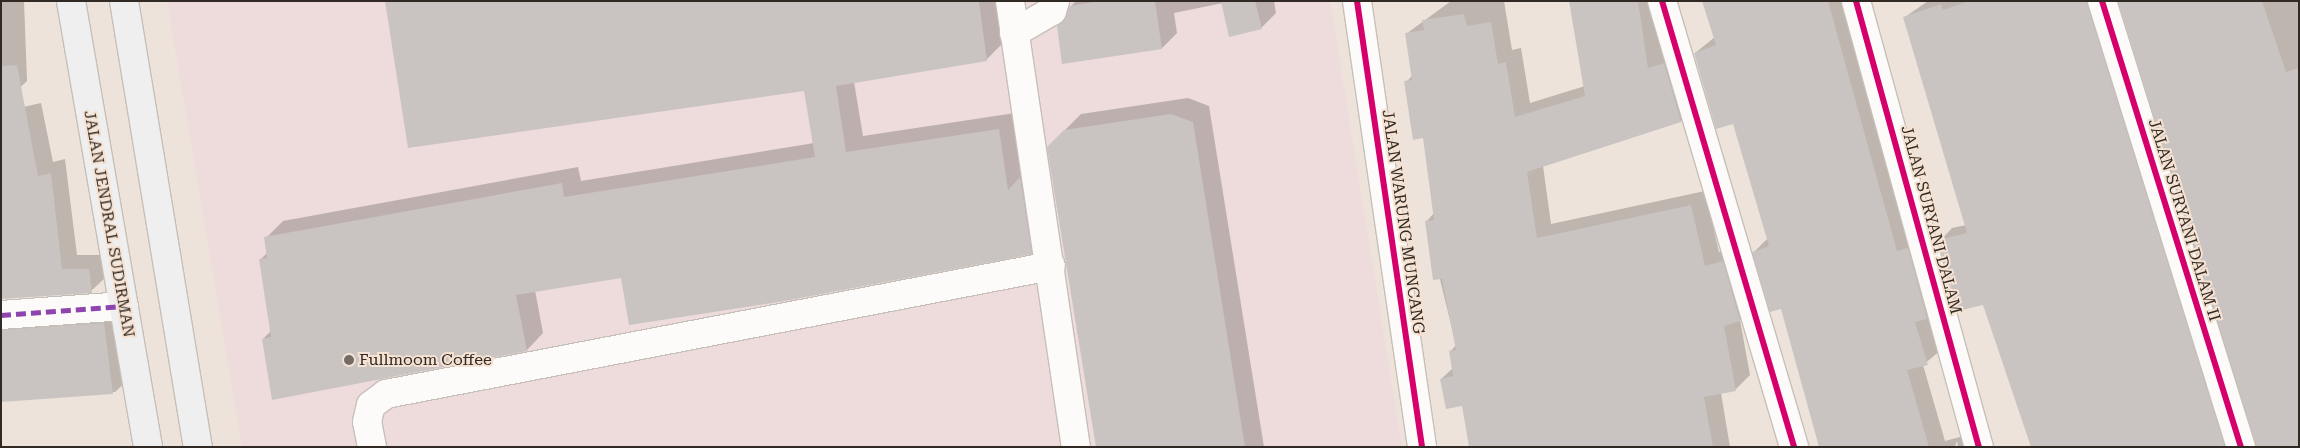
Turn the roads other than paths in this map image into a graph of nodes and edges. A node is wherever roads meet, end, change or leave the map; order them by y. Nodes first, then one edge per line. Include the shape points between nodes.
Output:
1 (71, 1) edge
2 (124, 1) edge
3 (1010, 1) edge
4 (1055, 1) edge
5 (1357, 1) edge
6 (1662, 1) edge
7 (1856, 1) edge
8 (2102, 1) edge
9 (1014, 33) junction
10 (1051, 266) junction
11 (124, 306) junction
12 (1, 315) edge
13 (148, 447) edge
14 (198, 447) edge
15 (372, 447) edge
16 (1076, 447) edge
17 (1422, 447) edge
18 (1794, 447) edge
19 (1979, 447) edge
20 (2241, 447) edge

1 - 11 main road, JALAN JENDRAL SUDIRMAN
2 - 14 main road
3 - 9 street
4 - 9 street via 1052,12
5 - 17 street, JALAN WARUNG MUNCANG
6 - 18 street
7 - 19 street, JALAN SURYANI DALAM
8 - 20 street, JALAN SURYANI DALAM II
9 - 10 street
10 - 15 street via 386,394 371,405 367,422
10 - 16 street
11 - 12 street
11 - 13 main road, JALAN JENDRAL SUDIRMAN

